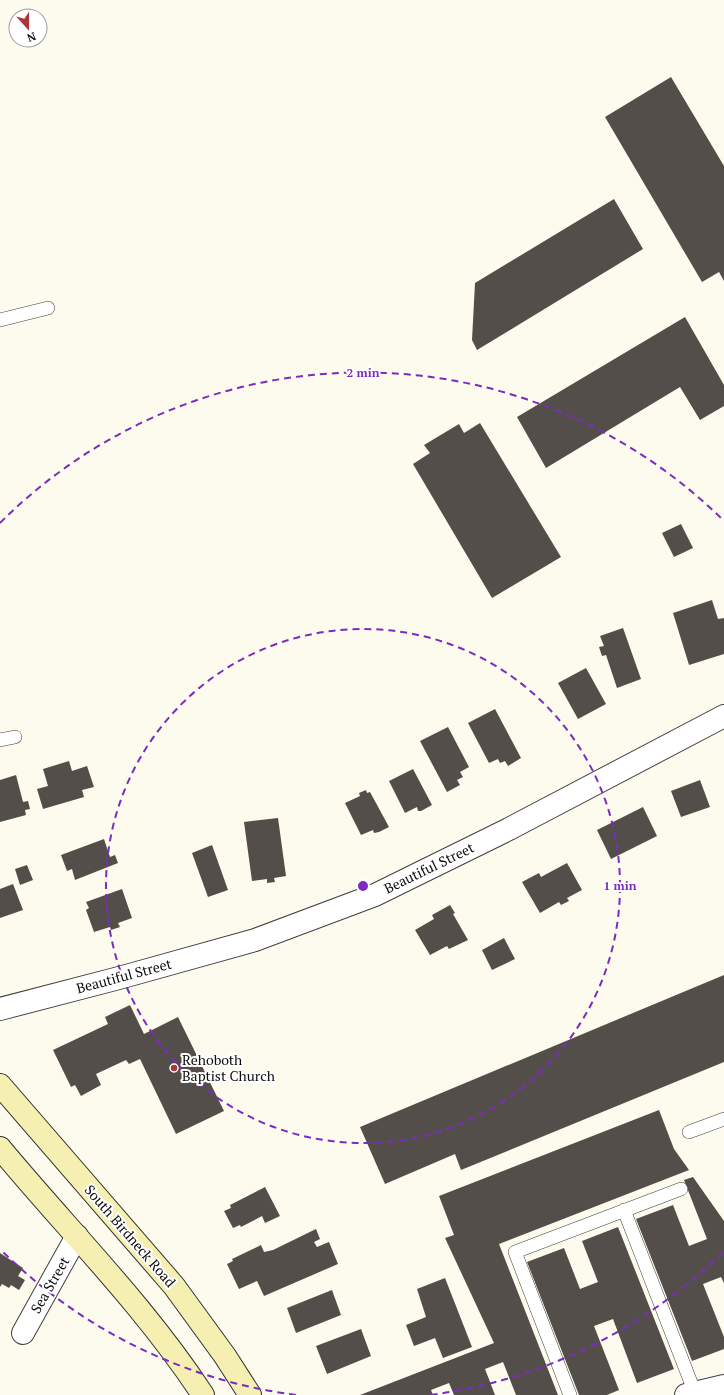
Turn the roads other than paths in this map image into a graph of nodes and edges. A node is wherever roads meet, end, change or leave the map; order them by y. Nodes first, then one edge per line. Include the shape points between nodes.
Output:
1 (48, 308) dead end
2 (0, 320) edge
3 (724, 716) edge
4 (14, 738) dead end
5 (0, 740) edge
6 (0, 1009) edge
7 (0, 1085) edge
8 (724, 1119) edge
9 (689, 1132) dead end
10 (1, 1153) edge
11 (681, 1188) dead end
12 (624, 1210) junction
13 (78, 1236) junction
14 (23, 1333) dead end
15 (724, 1386) edge
16 (691, 1394) edge
17 (203, 1395) edge
18 (250, 1395) edge
19 (570, 1395) edge

1 - 2 lane
3 - 6 street, Beautiful Street via 509,830 375,894 255,940
4 - 5 lane
7 - 18 main road, South Birdneck Road via 174,1286
8 - 9 lane
10 - 13 main road
11 - 12 lane
12 - 16 lane
12 - 19 lane via 514,1252
13 - 14 street, Sea Street
13 - 17 main road via 132,1299
15 - 16 street

